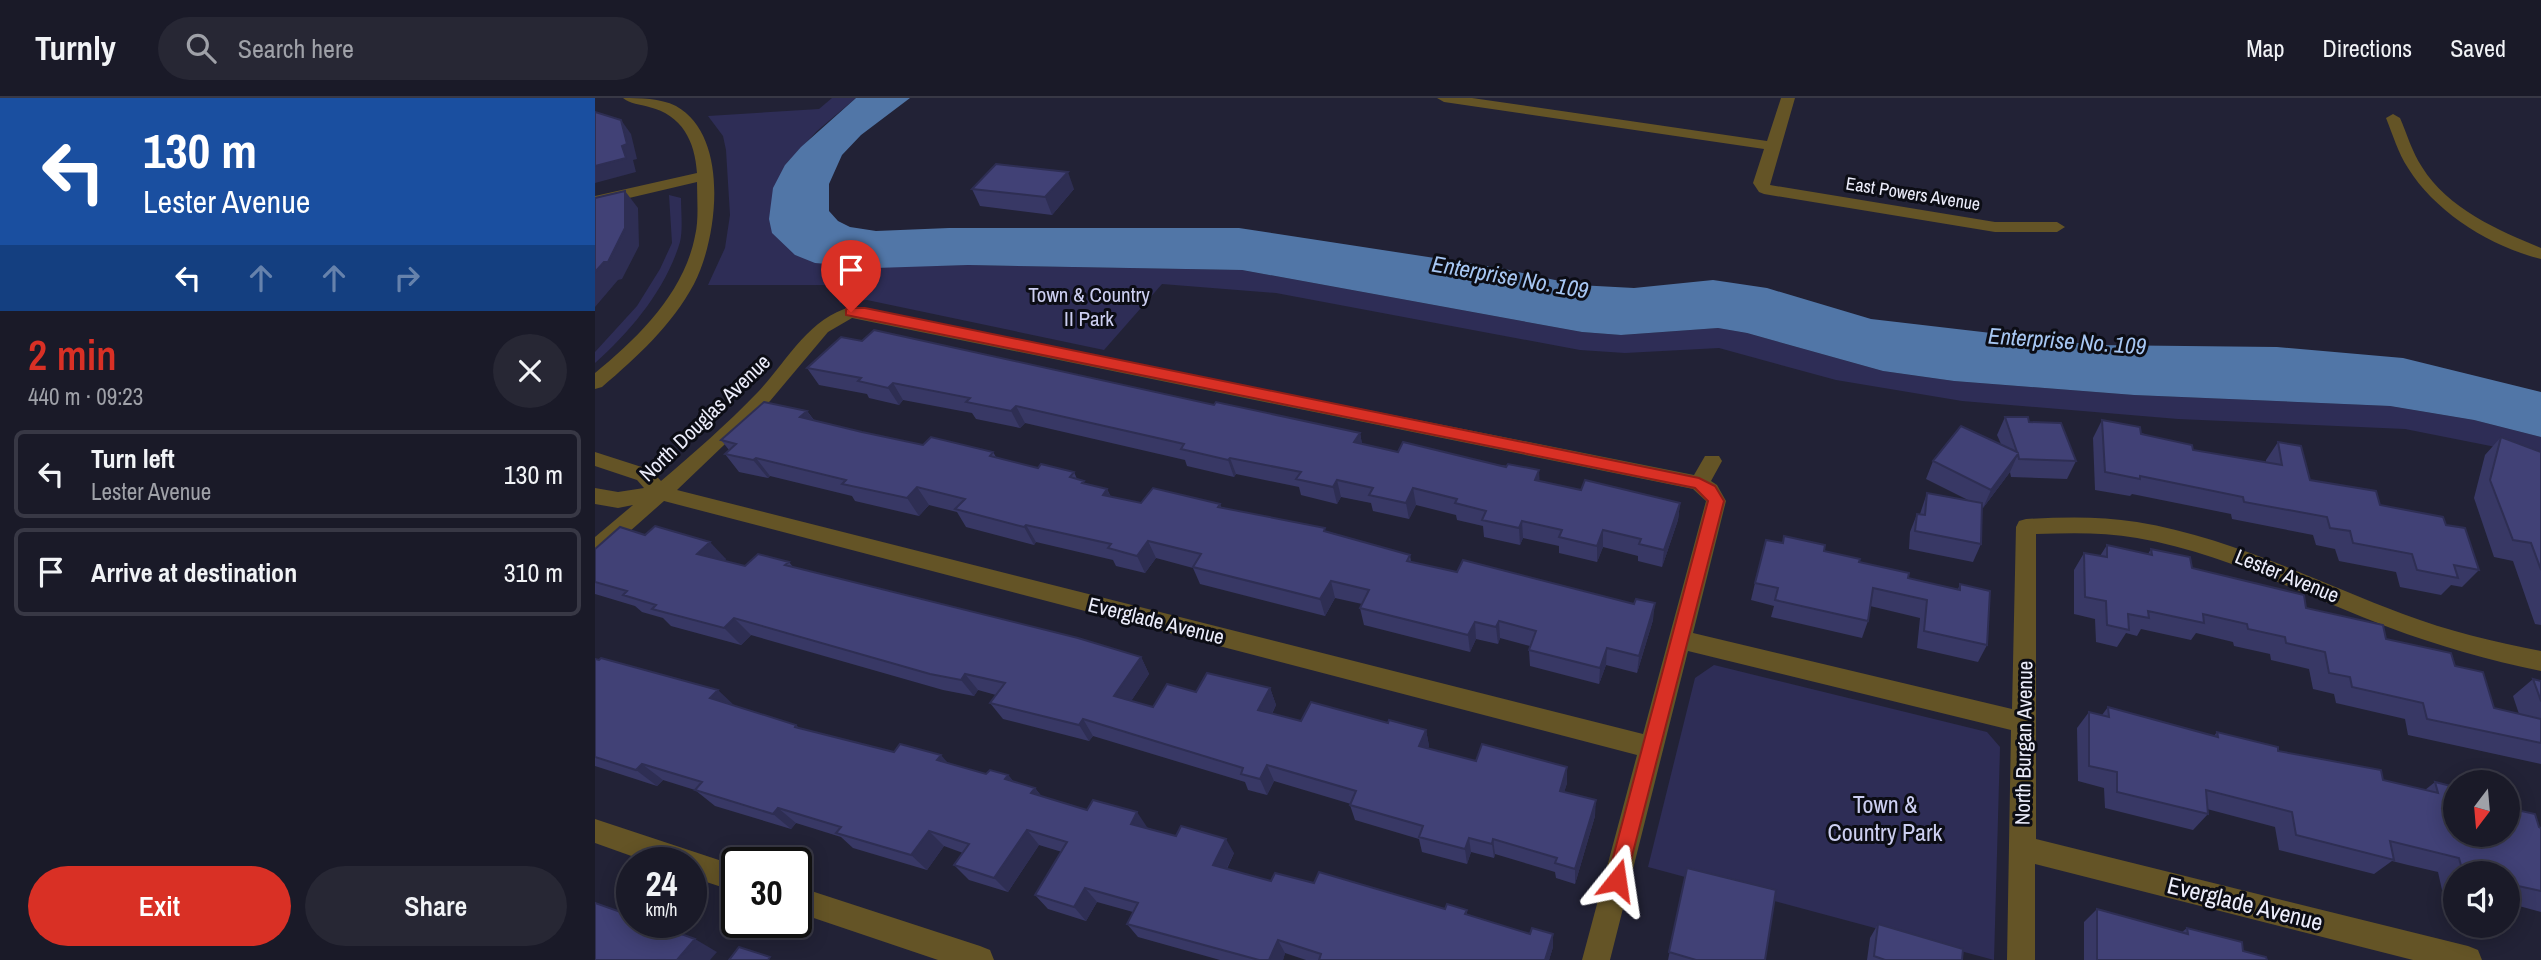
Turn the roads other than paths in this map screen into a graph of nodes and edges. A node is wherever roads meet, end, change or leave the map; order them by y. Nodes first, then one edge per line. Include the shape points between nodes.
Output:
1 (631, 98) edge
2 (1444, 98) edge
3 (1788, 98) edge
4 (668, 102) edge
5 (2393, 118) dead end
6 (1772, 146) junction
7 (705, 176) junction
8 (595, 201) edge
9 (2057, 227) dead end
10 (2541, 254) edge
11 (595, 383) edge
12 (595, 459) edge
13 (1712, 461) dead end
14 (1699, 483) junction
15 (660, 493) junction
16 (595, 496) edge
17 (2026, 527) joint
18 (595, 549) edge
19 (1682, 640) junction
20 (2541, 661) edge
21 (2024, 722) junction
22 (1653, 748) junction
23 (595, 831) edge
24 (642, 847) edge
25 (2022, 848) junction
26 (812, 904) edge
27 (980, 960) edge
28 (1595, 960) edge
29 (2021, 960) edge
30 (2468, 960) edge

1 - 4 street via 651,106
2 - 6 street
3 - 6 street
4 - 7 street via 699,141
5 - 10 street via 2415,167 2434,191 2474,220
6 - 9 street, East Powers Avenue via 1761,183 1764,189 1994,226
7 - 8 street
7 - 11 street via 704,236 686,282 664,314
12 - 15 street, Everglade Avenue via 644,475
13 - 14 street
14 - 15 street, North Douglas Avenue via 865,313 839,315 824,326 747,415
14 - 19 street via 1716,501
15 - 16 street, Everglade Avenue via 618,500
15 - 18 street, North Douglas Avenue
15 - 22 street, Everglade Avenue
17 - 20 street, Lester Avenue via 2053,523 2120,528 2213,547 2447,639
17 - 21 street, North Burgan Avenue
19 - 21 street
19 - 22 street
21 - 25 street, North Burgan Avenue
22 - 28 street
23 - 24 street
25 - 29 street, North Burgan Avenue
25 - 30 street, Everglade Avenue
26 - 27 street

